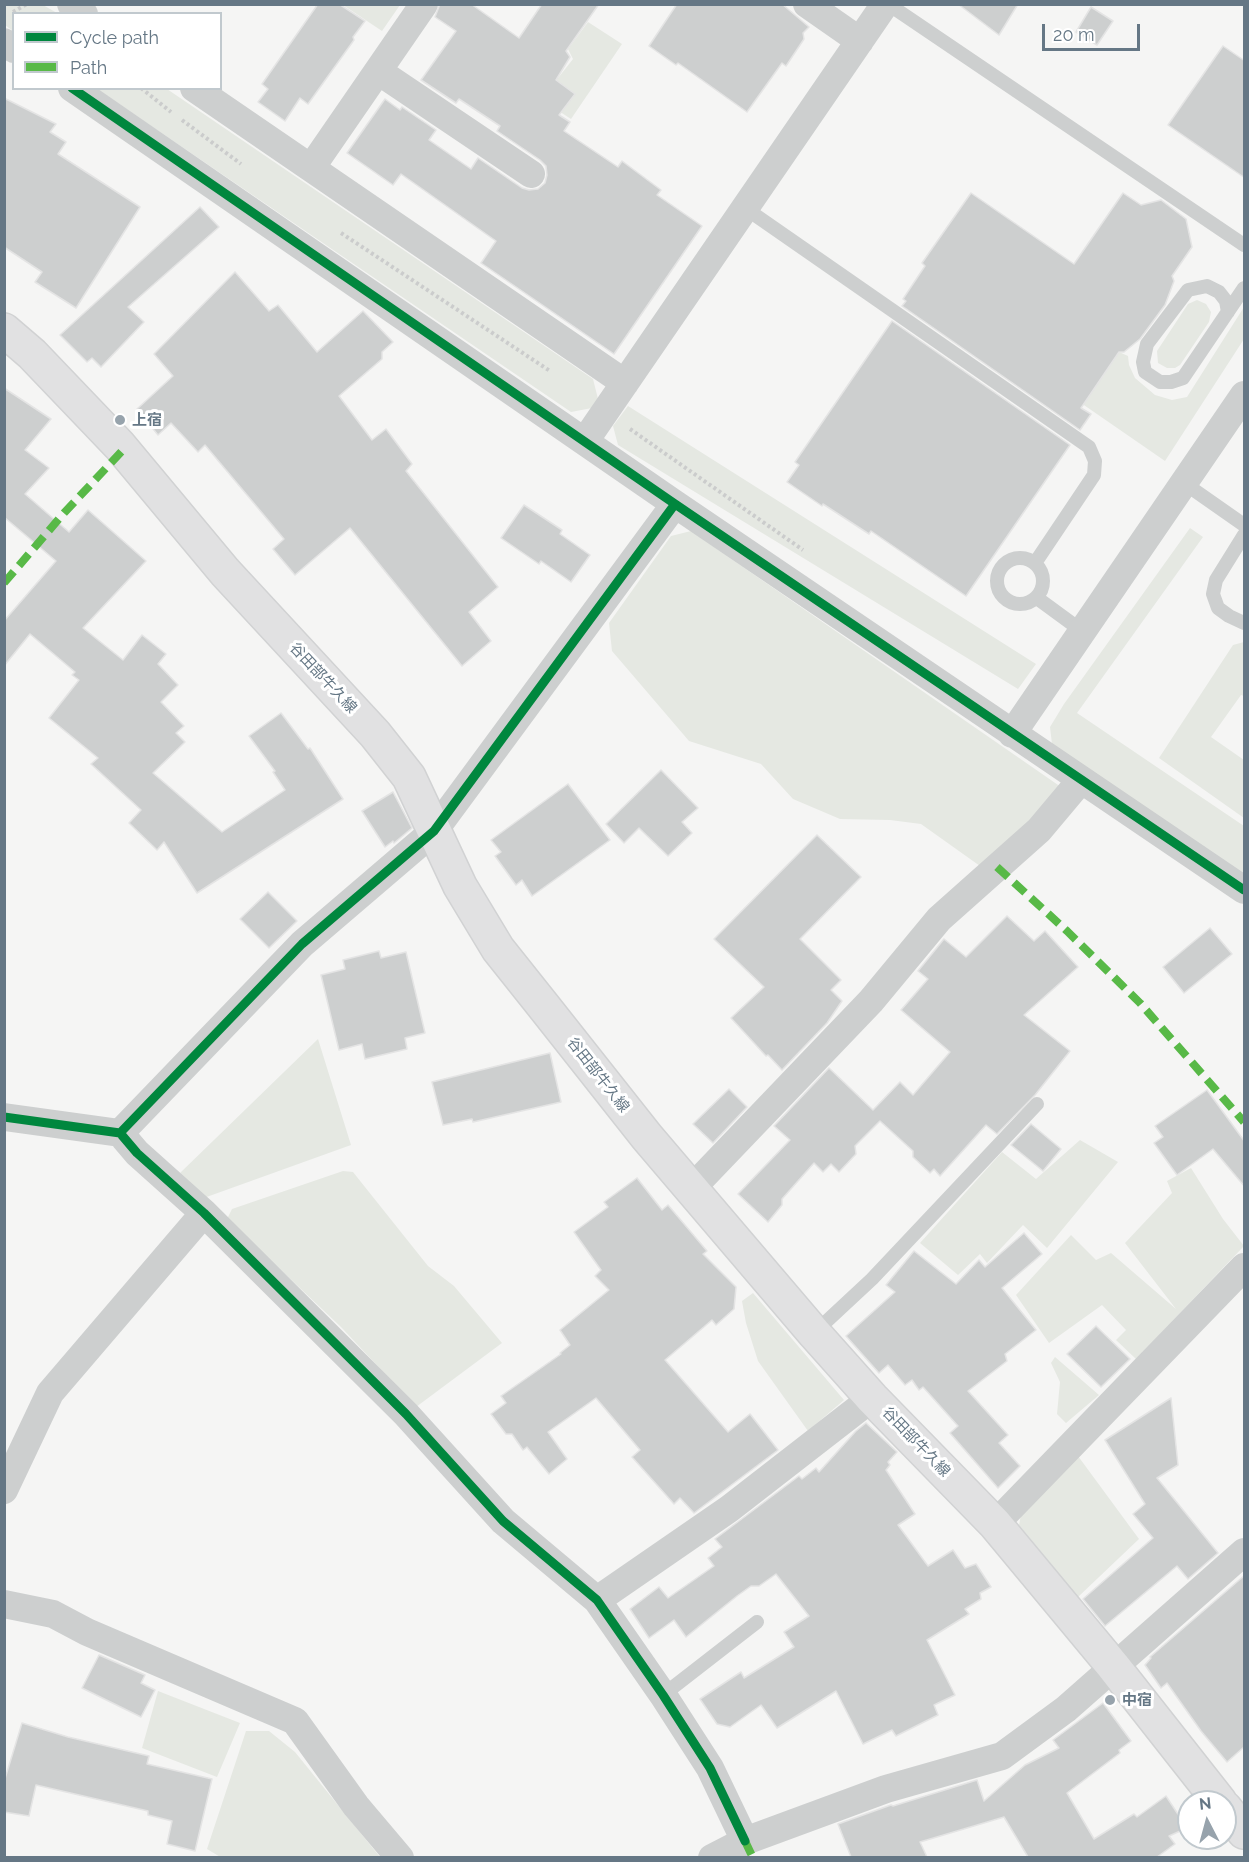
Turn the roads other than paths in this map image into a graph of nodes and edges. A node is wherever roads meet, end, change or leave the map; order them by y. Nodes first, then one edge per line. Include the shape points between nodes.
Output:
1 (424, 4) edge
2 (807, 4) edge
3 (887, 4) edge
4 (860, 41) junction
5 (378, 71) junction
6 (75, 90) edge
7 (197, 90) edge
8 (311, 168) junction
9 (531, 174) dead end
10 (745, 208) junction
11 (1245, 244) edge
12 (1245, 288) edge
13 (1228, 312) junction
14 (4, 330) edge
15 (625, 383) junction
16 (1245, 395) edge
17 (585, 441) junction
18 (1184, 483) junction
19 (675, 504) junction
20 (1245, 525) edge
21 (1245, 536) edge
22 (1035, 563) junction
23 (1037, 597) junction
24 (1245, 623) edge
25 (1082, 631) junction
26 (1011, 734) junction
27 (1081, 780) junction
28 (434, 831) junction
29 (1245, 890) edge
30 (1037, 1104) dead end
31 (4, 1117) edge
32 (120, 1133) junction
33 (691, 1189) junction
34 (204, 1213) junction
35 (1245, 1267) edge
36 (813, 1333) junction
37 (872, 1398) junction
38 (4, 1490) edge
39 (995, 1524) junction
40 (1245, 1552) edge
41 (597, 1600) junction
42 (4, 1604) edge
43 (757, 1622) dead end
44 (1113, 1666) junction
45 (663, 1695) junction
46 (1213, 1790) edge
47 (745, 1842) junction
48 (399, 1857) edge
49 (712, 1857) edge

1 - 5 street
2 - 4 street
3 - 4 street
3 - 11 lane
4 - 10 street
5 - 8 street
5 - 9 street
6 - 17 street
7 - 8 street
8 - 15 street
10 - 15 street
10 - 22 lane via 1089,447 1095,461 1094,475
12 - 13 lane
13 - 13 lane via 1183,378 1160,382 1145,372 1147,344 1188,290 1207,286 1219,292
14 - 28 main road, 谷田部牛久線 via 120,446 225,572 375,734 409,777
15 - 17 street
16 - 18 street
17 - 19 street
18 - 20 lane
18 - 25 street
19 - 26 street
19 - 28 street
21 - 24 lane via 1216,580 1213,594 1218,608
22 - 23 lane via 1043,576 1042,591
22 - 23 lane via 1021,558 1007,562 997,582 1009,602 1024,604
23 - 25 lane
25 - 26 street
26 - 27 street
27 - 29 street
27 - 33 street via 1039,830 939,919 871,1001
28 - 32 street via 302,944
28 - 33 main road, 谷田部牛久線 via 460,886 498,949
30 - 36 lane via 873,1279
31 - 32 street
32 - 34 street
33 - 36 main road, 谷田部牛久線
34 - 38 street via 50,1393
34 - 41 street via 406,1414 503,1521
35 - 39 street
36 - 37 main road, 谷田部牛久線
37 - 39 main road, 谷田部牛久線
37 - 41 street via 729,1509
39 - 44 main road, 谷田部牛久線
40 - 44 street
41 - 45 street
42 - 48 street via 53,1614 295,1721 356,1806
43 - 45 lane
44 - 46 main road, 谷田部牛久線
44 - 47 street via 1066,1709 1002,1756 886,1789
45 - 47 street via 710,1768
47 - 49 street

